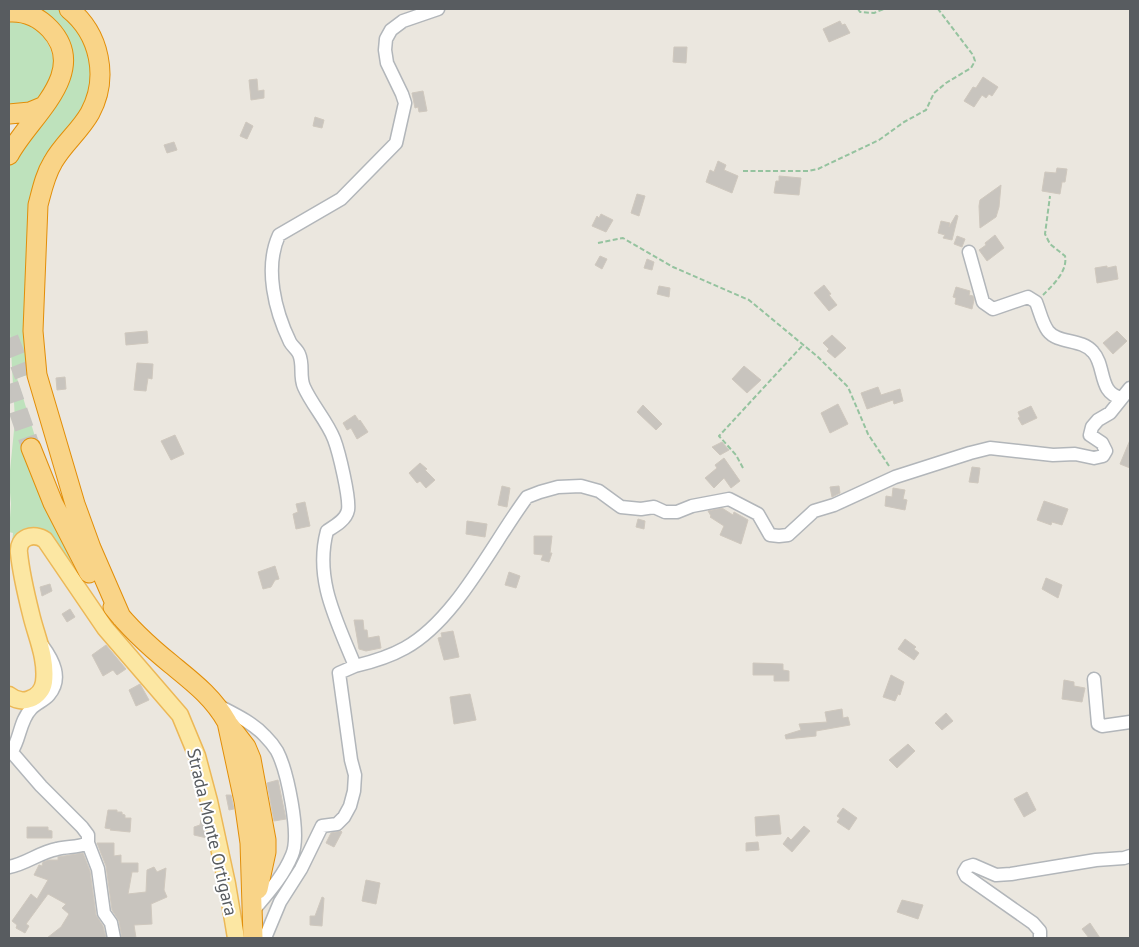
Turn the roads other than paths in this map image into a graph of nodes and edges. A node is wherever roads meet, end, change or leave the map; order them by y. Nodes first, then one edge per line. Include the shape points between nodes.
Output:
1 (69, 9) edge
2 (438, 9) edge
3 (9, 12) edge
4 (42, 108) junction
5 (9, 114) edge
6 (9, 155) edge
7 (969, 252) dead end
8 (24, 376) tunnel mouth
9 (1126, 393) edge
10 (31, 448) tunnel mouth
11 (81, 558) junction
12 (121, 618) junction
13 (40, 643) junction
14 (354, 666) junction
15 (1094, 679) dead end
16 (9, 695) edge
17 (216, 704) junction
18 (1130, 722) edge
19 (10, 750) edge
20 (88, 843) junction
21 (1130, 856) edge
22 (9, 868) edge
23 (252, 912) junction
24 (114, 938) edge
25 (236, 938) edge
26 (253, 938) edge
27 (265, 938) edge
28 (1040, 938) edge

1 - 12 highway via 81,20 95,45 100,82 90,113 53,162 38,205 34,356 75,504
2 - 14 street via 403,21 391,30 386,39 387,63 405,103 396,143 341,198 279,236 275,245 272,276 278,309 291,343 298,352 302,368 300,379 334,439 347,492 348,511 342,521 327,530 323,555 330,605
3 - 4 highway via 36,17 53,33 59,44 64,65 62,77
4 - 5 highway
4 - 6 highway
7 - 9 street via 983,302 993,309 1028,297 1036,302 1049,334 1084,345 1093,352 1108,390 1116,397
8 - 11 highway
9 - 14 street via 1110,413 1092,427 1090,435 1102,443 1106,451 1103,456 1094,458 990,448 895,477 814,511 788,535 770,535 758,514 729,499 665,512 654,507 621,507 599,491 581,486 540,492 527,497 450,609 424,636 405,648
10 - 11 highway via 53,503
11 - 12 highway
12 - 17 highway
13 - 16 main road, Strada Monte Ortigara via 44,675 42,689 26,700
13 - 19 street via 54,663 54,685 50,694 31,708 17,743
13 - 25 main road, Strada Monte Ortigara via 18,553 21,542 30,536 45,540 105,628 180,715 197,756 209,801
14 - 27 street via 339,673 354,775 350,806 337,824 322,826 280,902
15 - 18 street via 1098,724
17 - 23 highway via 243,742 250,759 266,840
17 - 23 street via 248,721 277,752 295,821 293,854 275,884
19 - 20 street via 82,827 88,835
20 - 22 street via 57,849
20 - 24 street via 98,869 104,913 111,923
21 - 28 street via 1011,874 996,875 973,866 964,870 966,876 1033,924 1040,931
23 - 26 highway

